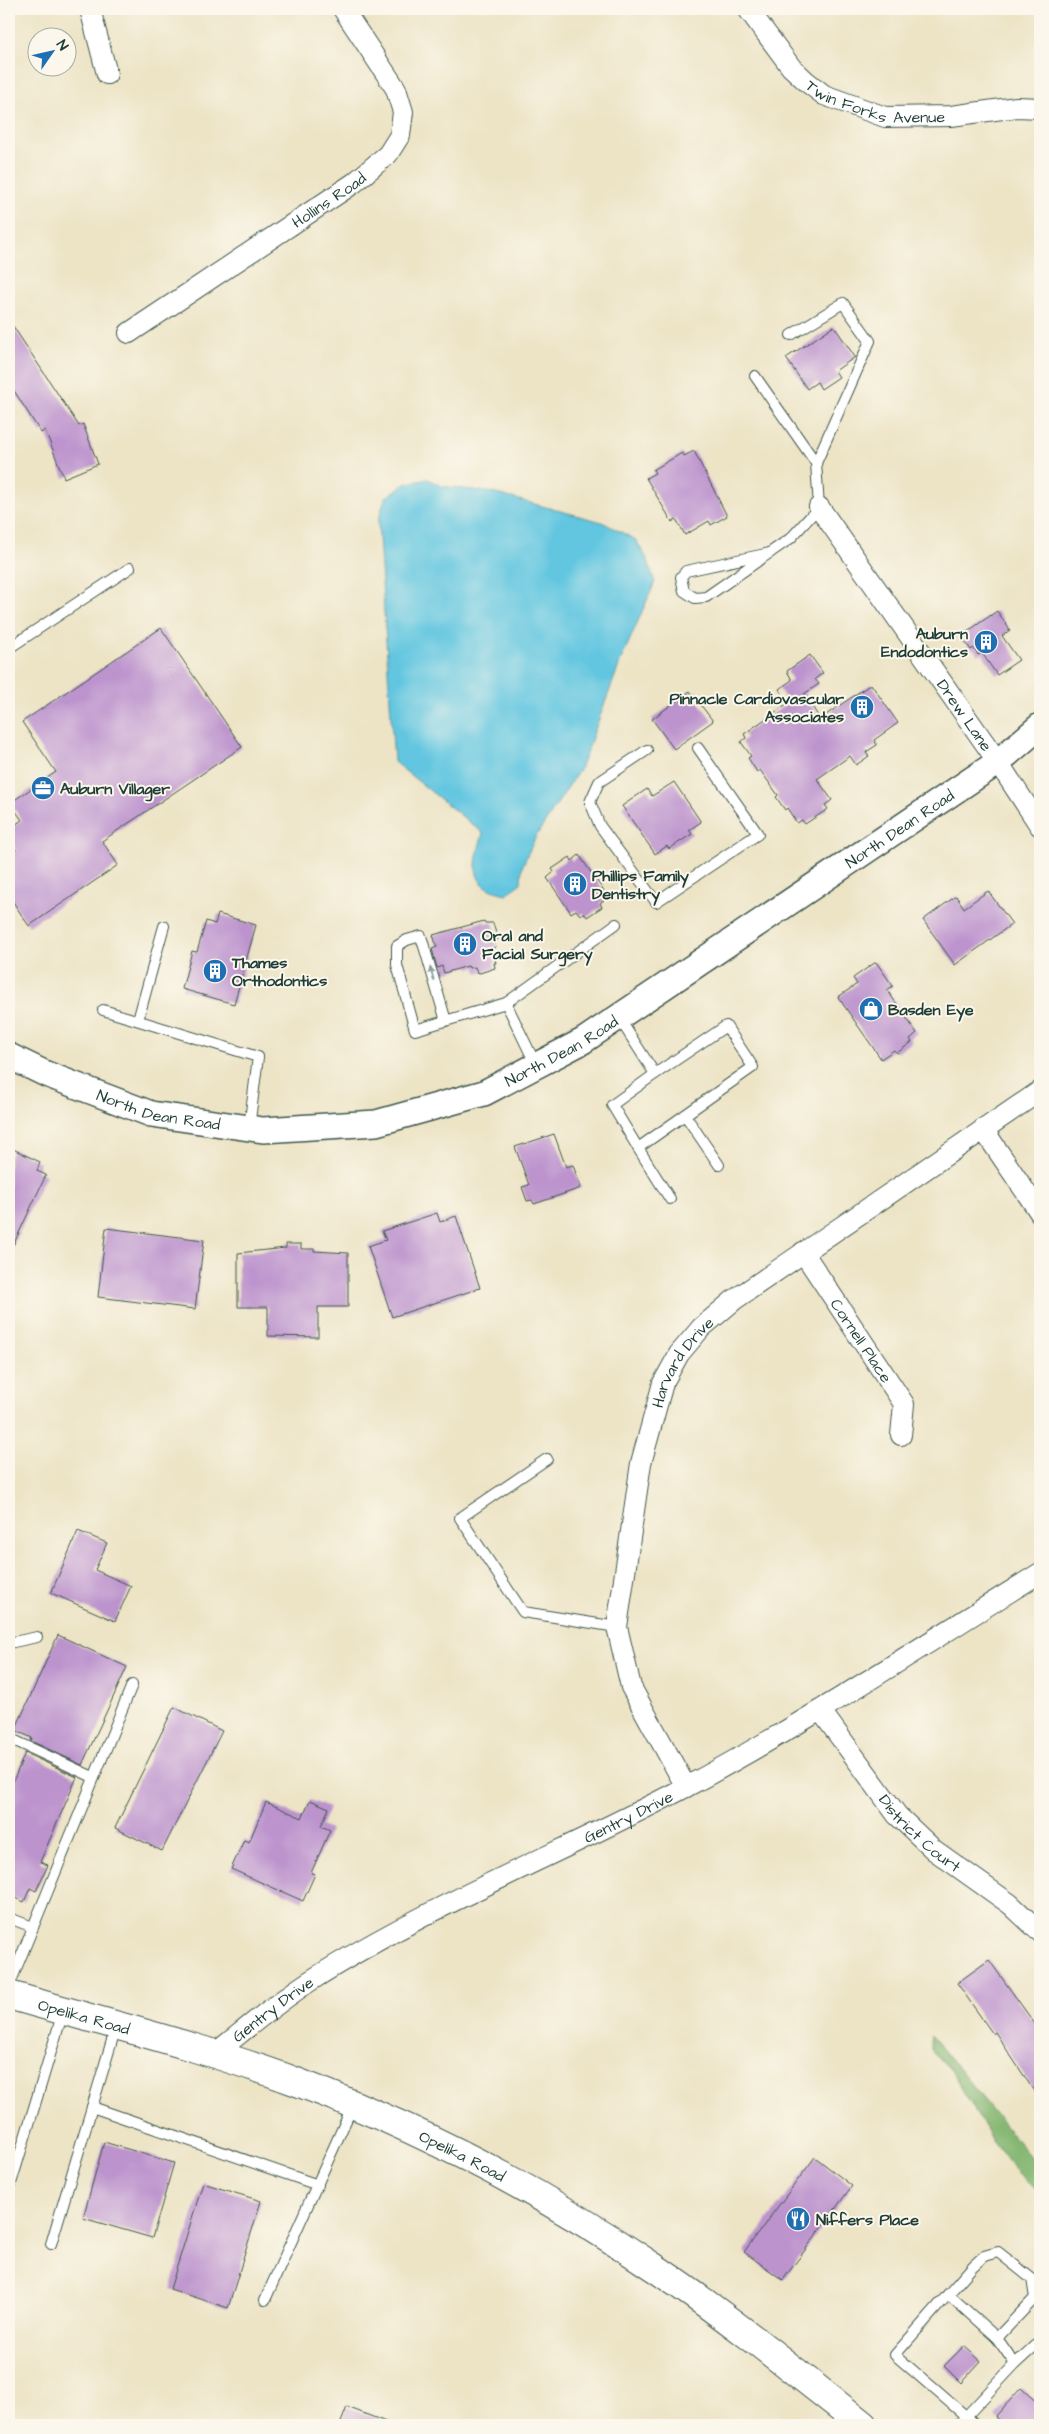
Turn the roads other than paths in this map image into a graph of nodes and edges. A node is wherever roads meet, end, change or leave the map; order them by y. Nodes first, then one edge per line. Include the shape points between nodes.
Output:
1 (90, 9) edge
2 (343, 9) edge
3 (748, 9) edge
4 (106, 74) dead end
5 (1040, 108) edge
6 (129, 333) dead end
7 (791, 335) dead end
8 (755, 376) dead end
9 (816, 463) junction
10 (819, 507) junction
11 (770, 553) junction
12 (130, 568) dead end
13 (9, 648) edge
14 (1040, 726) edge
15 (698, 748) dead end
16 (647, 750) dead end
17 (998, 762) junction
18 (1040, 826) edge
19 (616, 924) dead end
20 (164, 926) dead end
21 (506, 1003) junction
22 (103, 1010) dead end
23 (618, 1017) junction
24 (138, 1020) junction
25 (446, 1021) junction
26 (9, 1056) edge
27 (537, 1066) junction
28 (655, 1074) junction
29 (1040, 1091) edge
30 (685, 1115) junction
31 (249, 1128) junction
32 (983, 1129) junction
33 (638, 1148) junction
34 (719, 1165) dead end
35 (670, 1199) dead end
36 (1040, 1214) edge
37 (803, 1252) junction
38 (901, 1435) dead end
39 (548, 1459) dead end
40 (1040, 1573) edge
41 (617, 1627) junction
42 (37, 1637) dead end
43 (9, 1643) edge
44 (132, 1685) dead end
45 (821, 1711) junction
46 (9, 1738) edge
47 (93, 1777) junction
48 (686, 1787) junction
49 (9, 1918) edge
50 (33, 1927) junction
51 (1040, 1932) edge
52 (9, 1986) edge
53 (9, 1995) edge
54 (63, 2011) junction
55 (117, 2026) junction
56 (214, 2054) junction
57 (353, 2105) junction
58 (92, 2107) junction
59 (318, 2185) junction
60 (9, 2190) edge
61 (51, 2244) dead end
62 (948, 2294) junction
63 (265, 2300) dead end
64 (997, 2338) junction
65 (1040, 2341) edge
66 (1015, 2364) junction
67 (966, 2416) junction
68 (863, 2425) edge
69 (958, 2425) edge
70 (976, 2425) edge

1 - 4 street
2 - 6 street, Hollins Road via 396,89 404,112 400,135 388,154 354,183
3 - 5 street, Twin Forks Avenue via 791,67 807,82 824,95 886,117 951,116 1017,107
7 - 9 lane via 843,303 870,341
8 - 9 lane
9 - 10 lane
10 - 11 lane via 792,538
10 - 17 street, Drew Lane
11 - 11 lane via 706,597 695,598 684,591 681,577 686,571
12 - 13 lane
14 - 17 street, North Dean Road
15 - 16 lane via 758,834 656,902 600,826 590,802 599,782
17 - 18 street, Drew Lane
17 - 23 street, North Dean Road
19 - 21 lane
20 - 24 lane
21 - 25 lane
21 - 27 lane
22 - 24 lane
23 - 27 street, North Dean Road
23 - 28 lane
24 - 31 lane via 258,1057
25 -> 25 lane via 421,936 407,940 397,946 397,965 415,1030
26 - 31 street, North Dean Road via 46,1074 151,1114
27 - 31 street, North Dean Road via 484,1093 376,1123 264,1130
28 - 30 lane via 726,1026 754,1067
28 - 33 lane via 612,1105
29 - 32 street, Harvard Drive
30 - 33 lane
30 - 34 lane
32 - 36 street
32 - 37 street, Harvard Drive
33 - 35 lane
37 - 38 street, Cornell Place via 904,1404
37 - 41 street, Harvard Drive via 734,1300 701,1328 679,1354 663,1383 641,1463
39 - 41 lane via 460,1518 523,1612
40 - 45 street, Gentry Drive
41 - 48 street, Harvard Drive via 632,1687
42 - 43 lane
44 - 47 lane
45 - 48 street, Gentry Drive
45 - 51 street, District Court via 897,1814 934,1850 1010,1904
46 - 47 lane
47 - 50 lane
48 - 56 street, Gentry Drive via 409,1924 304,1985
49 - 50 lane
50 - 52 lane
53 - 54 main road, Opelika Road
54 - 55 main road, Opelika Road
54 - 60 lane
55 - 56 main road, Opelika Road
55 - 58 lane
56 - 57 main road, Opelika Road
57 - 59 lane
57 - 68 main road, Opelika Road via 483,2166 573,2216 658,2270 726,2319
58 - 59 lane
58 - 61 lane
59 - 63 lane
62 - 64 lane
62 - 64 lane via 984,2256 998,2252 1032,2280 1035,2298
62 - 67 lane via 895,2355
64 - 66 lane
65 - 66 lane
66 - 67 lane
67 - 69 lane
67 - 70 lane

